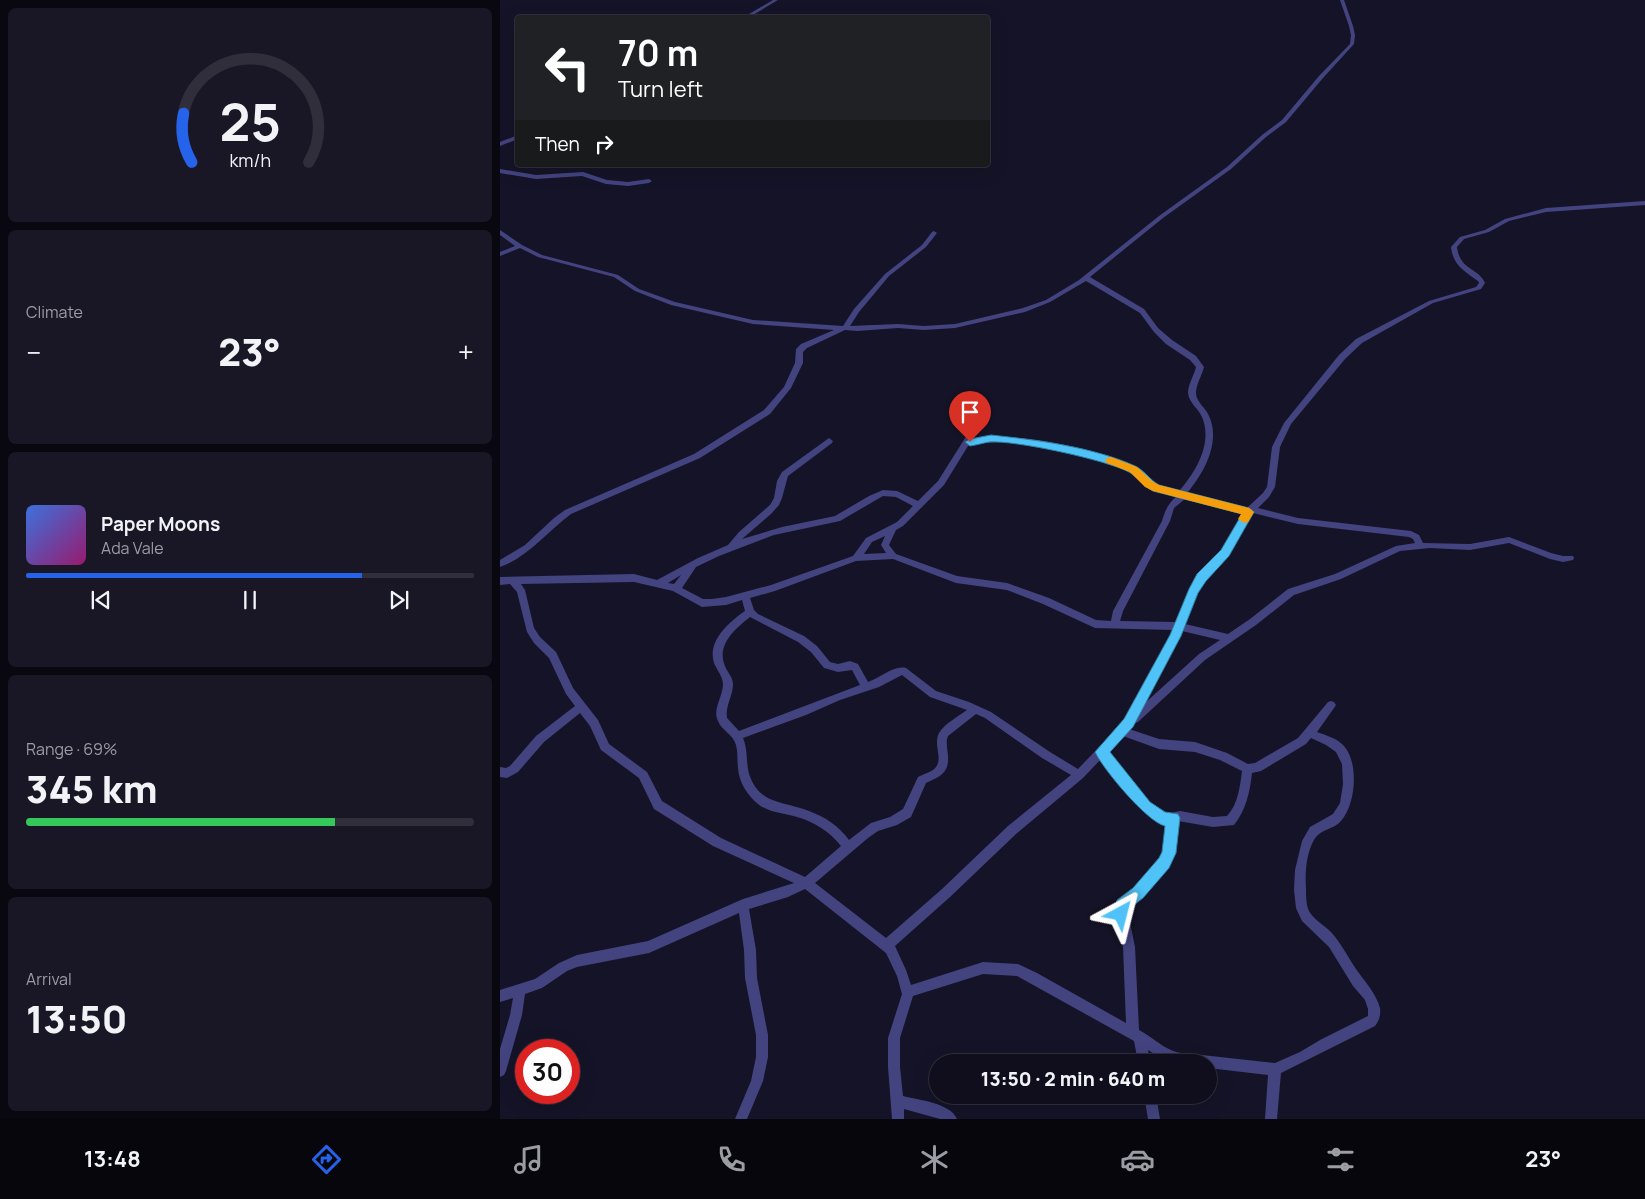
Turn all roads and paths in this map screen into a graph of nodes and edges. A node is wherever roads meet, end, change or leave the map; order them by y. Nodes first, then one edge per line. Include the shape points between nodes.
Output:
1 (776, 0) edge
2 (1342, 0) edge
3 (749, 15) edge
4 (515, 138) edge
5 (500, 144) edge
6 (500, 171) edge
7 (649, 181) dead end
8 (1645, 203) edge
9 (500, 232) edge
10 (934, 232) dead end
11 (520, 246) junction
12 (500, 254) edge
13 (1086, 278) junction
14 (846, 327) junction
15 (975, 429) dead end
16 (829, 441) dead end
17 (966, 444) junction
18 (1182, 495) junction
19 (919, 505) junction
20 (1250, 510) junction
21 (892, 529) junction
22 (732, 546) junction
23 (1420, 546) junction
24 (893, 556) junction
25 (856, 558) junction
26 (1570, 558) dead end
27 (697, 562) junction
28 (500, 564) edge
29 (506, 581) edge
30 (660, 583) junction
31 (676, 588) junction
32 (745, 596) junction
33 (750, 612) junction
34 (1115, 625) junction
35 (1179, 626) junction
36 (1228, 638) junction
37 (866, 687) junction
38 (1330, 705) dead end
39 (581, 706) junction
40 (976, 709) junction
41 (1125, 727) junction
42 (1309, 733) junction
43 (737, 736) junction
44 (1102, 752) junction
45 (1248, 769) junction
46 (500, 772) edge
47 (1079, 775) junction
48 (1173, 818) junction
49 (848, 848) junction
50 (806, 883) junction
51 (744, 905) junction
52 (886, 946) junction
53 (520, 990) junction
54 (907, 992) junction
55 (500, 996) edge
56 (1136, 1035) junction
57 (1142, 1054) edge
58 (1275, 1069) junction
59 (500, 1071) edge
60 (897, 1101) junction
61 (1152, 1104) edge
62 (741, 1119) edge
63 (898, 1119) edge
64 (951, 1119) edge
65 (1154, 1119) edge
66 (1271, 1119) edge

1 - 3 street
2 - 13 street via 1351,26 1352,44 1312,87 1306,98 1229,168 1161,217
4 - 5 street
6 - 7 street via 536,178 583,174 606,182 628,184
8 - 20 street via 1546,210 1507,220 1459,240 1454,247 1456,256 1460,264 1481,280 1479,288 1431,302 1359,341 1288,423 1276,447 1271,487
9 - 11 street
10 - 14 street via 924,246 887,275
11 - 12 street
11 - 14 street via 540,256 616,276 637,290 697,311 753,322
13 - 14 street via 1048,301 1025,310 955,326
13 - 18 street via 1142,311 1156,330 1200,367 1192,395 1206,417 1208,450 1196,477
14 - 28 street via 804,346 787,388 767,412 697,456 568,512 528,547
15 - 17 street
16 - 22 street via 785,474 774,506
17 - 18 street via 991,439 1039,444 1093,456 1133,470 1156,488
17 - 19 street via 941,483
18 - 20 street
18 - 34 street via 1167,512 1166,521 1118,611
19 - 21 street
19 - 22 street via 885,493 836,519 774,532
20 - 23 street via 1298,521 1411,534
20 - 35 street via 1225,553 1193,592
21 - 24 street via 885,545
21 - 25 street via 869,540
22 - 27 street
23 - 26 street via 1470,547 1509,540 1556,558
23 - 36 street via 1399,548 1338,577 1291,592
24 - 25 street
24 - 34 street via 956,579 1007,587 1095,624
25 - 32 street
27 - 30 street
27 - 31 street
29 - 30 street via 620,577
29 - 39 street via 521,590 530,629 553,655 569,692
30 - 31 street
31 - 32 street via 702,603
32 - 33 street
33 - 37 street via 801,640 814,649 827,665 855,667
33 - 43 street via 727,632 719,648 721,668 728,685 720,713 722,720
34 - 35 street
35 - 36 street
35 - 41 street
36 - 41 street via 1202,657
37 - 40 street via 903,671 933,694
37 - 43 street
38 - 42 street
39 - 46 street via 540,739 514,769
39 - 50 street via 594,723 605,747 643,775 658,805 717,842
40 - 47 street
40 - 49 street via 944,733 941,740 942,766 939,772 922,780 907,812 875,827
41 - 44 street
41 - 45 street via 1159,744 1194,747
42 - 45 street via 1257,768
42 - 58 street via 1340,749 1349,782 1344,808 1338,817 1315,829 1303,850 1303,910 1336,949 1371,1001 1374,1014 1371,1022
43 - 49 street via 742,771 749,789 774,808 815,817 828,825
44 - 47 street
44 - 48 street via 1146,807 1164,819
45 - 48 street via 1236,815 1230,821
47 - 52 street via 1012,830
48 - 56 street via 1169,853 1164,863 1121,909 1129,947
49 - 50 street
50 - 51 street
50 - 52 street
51 - 53 street via 649,947 576,961 538,984
51 - 62 street via 762,1057 757,1081
52 - 54 street via 902,974
53 - 55 street
53 - 59 street
54 - 56 street via 983,968 1018,970
54 - 60 street via 894,1038
56 - 57 street
56 - 58 street via 1168,1058
58 - 66 street
60 - 63 street
60 - 64 street via 941,1112
61 - 65 street

